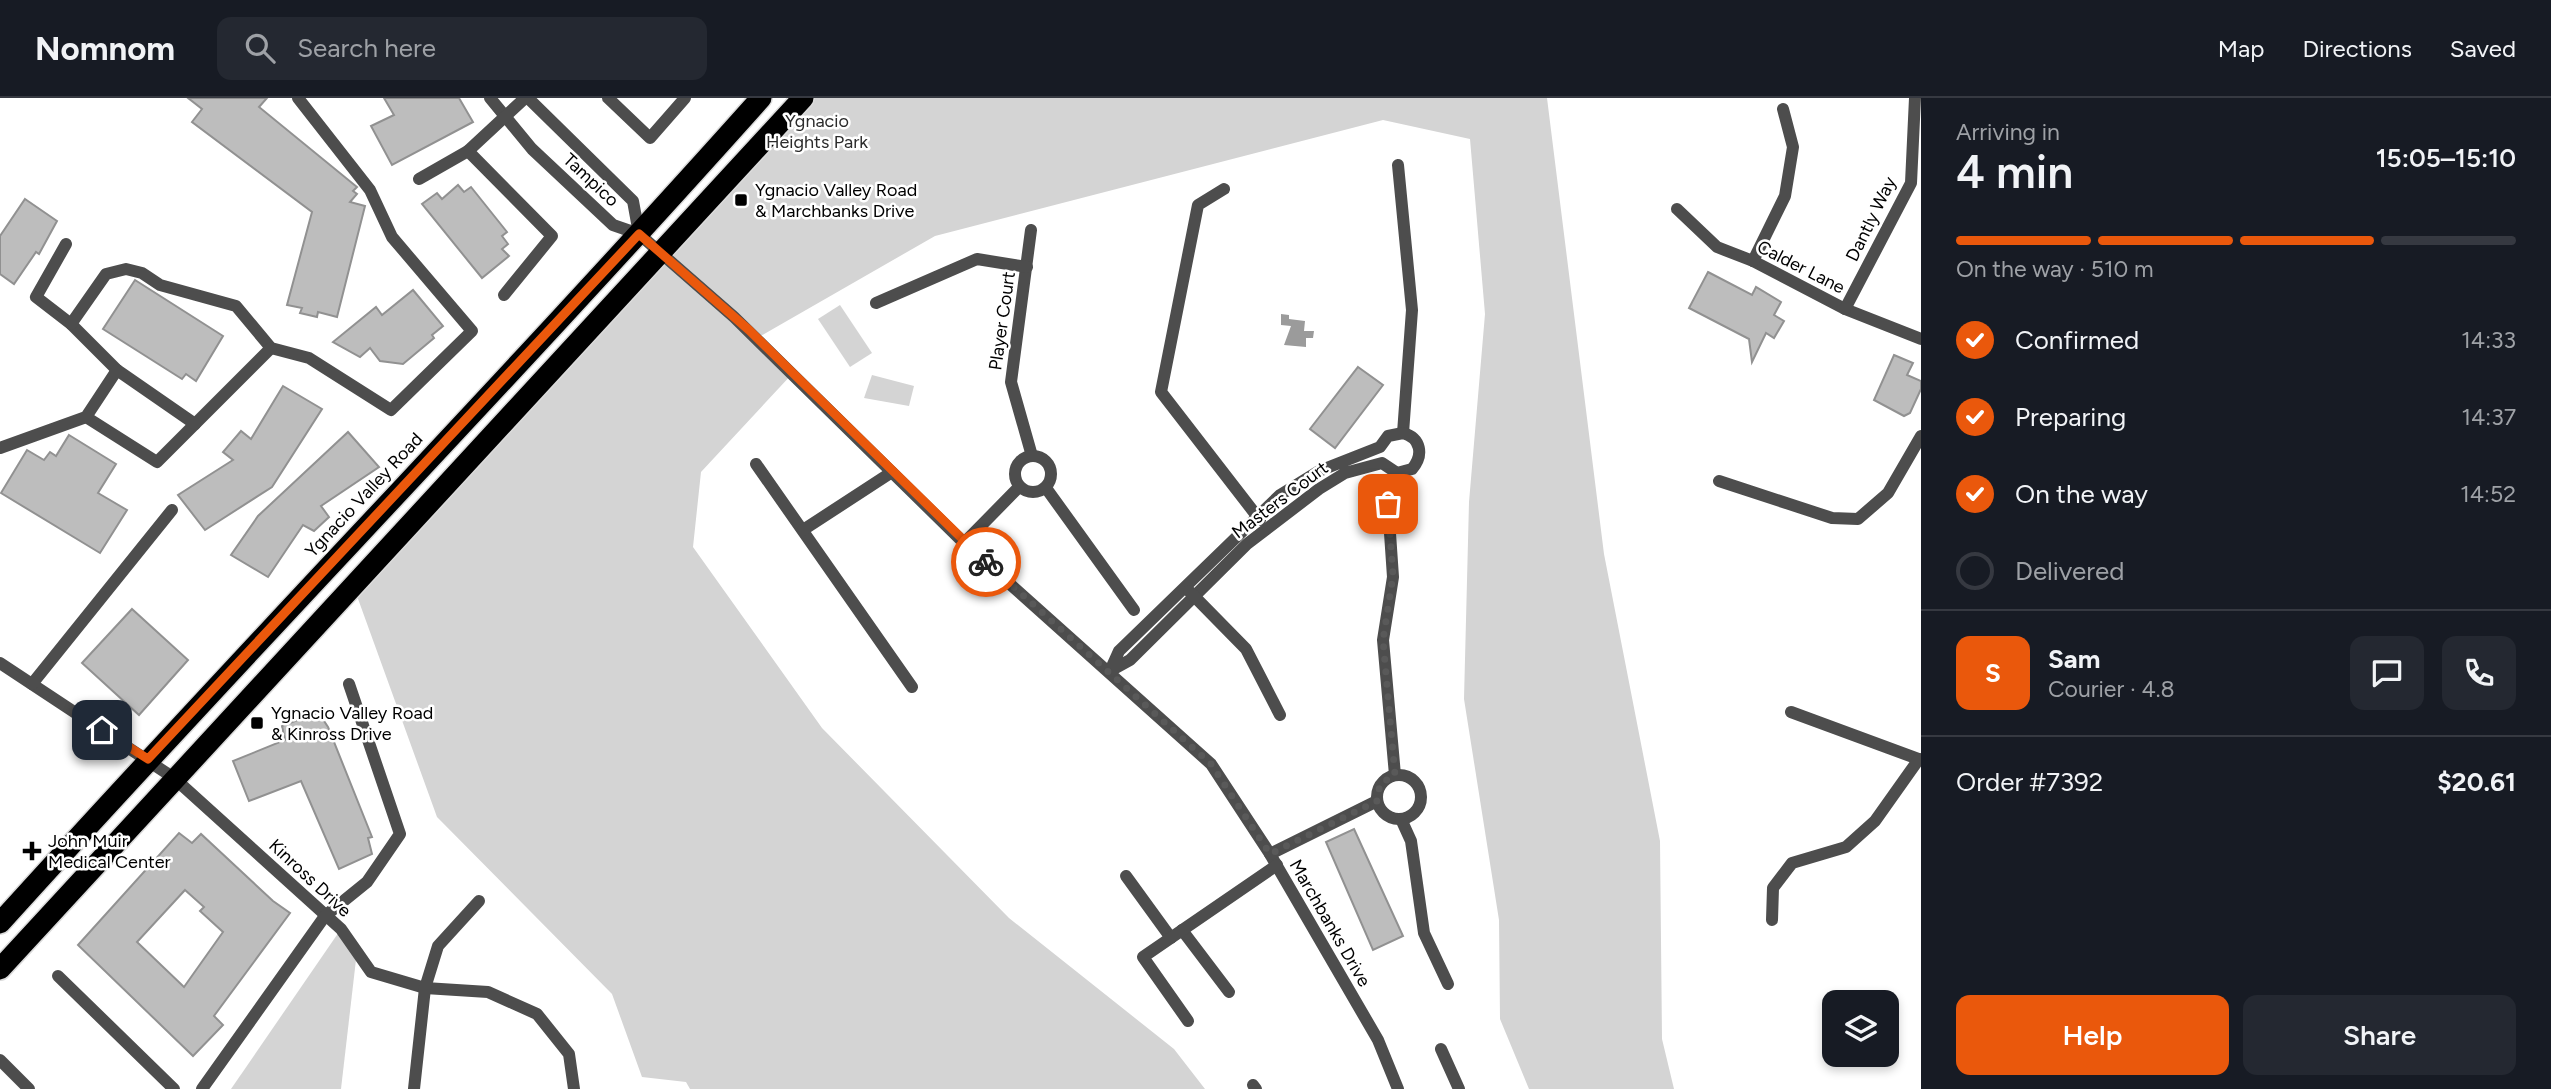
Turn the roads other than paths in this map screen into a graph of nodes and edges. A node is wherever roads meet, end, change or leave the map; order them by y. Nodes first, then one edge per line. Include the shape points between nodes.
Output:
1 (298, 98) edge
2 (490, 98) edge
3 (527, 98) edge
4 (608, 98) edge
5 (685, 98) edge
6 (761, 98) edge
7 (803, 98) edge
8 (1915, 98) edge
9 (1783, 109) dead end
10 (504, 116) junction
11 (468, 151) junction
12 (1398, 164) dead end
13 (419, 179) dead end
14 (1916, 179) edge
15 (1224, 189) dead end
16 (1677, 209) dead end
17 (1031, 230) dead end
18 (639, 234) junction
19 (66, 244) dead end
20 (661, 253) junction
21 (1753, 261) junction
22 (1027, 267) junction
23 (503, 295) dead end
24 (876, 303) dead end
25 (1845, 309) junction
26 (71, 324) junction
27 (1921, 339) edge
28 (271, 348) junction
29 (117, 370) junction
30 (86, 417) junction
31 (195, 424) junction
32 (1403, 433) junction
33 (1921, 436) edge
34 (0, 448) edge
35 (1032, 456) junction
36 (756, 464) dead end
37 (892, 472) junction
38 (1719, 481) dead end
39 (1020, 487) junction
40 (1046, 488) junction
41 (1388, 504) dead end
42 (172, 510) dead end
43 (1256, 516) junction
44 (1268, 528) junction
45 (803, 530) junction
46 (964, 542) junction
47 (1186, 585) junction
48 (1194, 599) junction
49 (1134, 611) dead end
50 (0, 663) edge
51 (1110, 671) junction
52 (32, 684) junction
53 (349, 684) dead end
54 (912, 687) dead end
55 (1791, 712) dead end
56 (1280, 715) dead end
57 (148, 759) junction
58 (1920, 760) edge
59 (1395, 775) junction
60 (174, 778) junction
61 (1377, 801) junction
62 (1401, 819) junction
63 (1274, 860) junction
64 (1126, 876) dead end
65 (479, 901) dead end
66 (326, 916) junction
67 (1772, 920) dead end
68 (0, 923) edge
69 (1182, 930) junction
70 (1171, 938) junction
71 (0, 969) edge
72 (58, 976) dead end
73 (1448, 984) dead end
74 (425, 988) junction
75 (1229, 992) dead end
76 (1188, 1021) dead end
77 (1441, 1049) dead end
78 (0, 1060) edge
79 (29, 1089) edge
80 (174, 1089) edge
81 (202, 1089) edge
82 (414, 1089) edge
83 (574, 1089) edge
84 (1398, 1089) edge
85 (1459, 1089) edge

1 - 28 street via 370,190 392,237 472,331 391,410 309,358
2 - 10 street, Tampico
3 - 10 street
3 - 18 street, Tampico via 633,201
4 - 5 street via 650,138
6 - 18 highway, Ygnacio Valley Road
7 - 20 highway
8 - 14 street, Dantly Way
9 - 21 street via 1793,147 1785,196
10 - 11 street
10 - 18 street, Tampico via 532,149 613,225
11 - 13 street
11 - 23 street via 552,236
12 - 32 street via 1412,310
14 - 25 street, Dantly Way
15 - 43 street via 1198,205 1161,392
16 - 21 street, Calder Lane via 1717,247
17 - 22 street, Player Court
18 - 20 street, Marchbanks Drive
18 - 57 highway, Ygnacio Valley Road
19 - 26 street via 36,297
20 - 37 street, Marchbanks Drive via 775,355
20 - 60 highway
21 - 25 street, Calder Lane
22 - 24 street via 977,259
22 - 35 street, Player Court via 1011,382
25 - 27 street, Calder Lane
26 - 28 street via 106,274 126,269 160,285 236,306
26 - 29 street
28 - 31 street
29 - 30 street
29 - 31 street
30 - 31 street via 157,461
30 - 34 street
32 - 43 street, Masters Court via 1319,471
32 - 44 street, Masters Court via 1419,446 1412,469 1397,473 1382,463 1345,472
33 - 38 street via 1888,493 1858,519 1832,518
35 - 39 street via 1017,465
35 - 40 street via 1043,458 1051,467 1052,478
36 - 45 street
37 - 45 street
37 - 46 street, Marchbanks Drive
39 - 40 street via 1030,493
39 - 46 street
40 - 49 street
41 - 59 street via 1393,576 1383,640
42 - 52 street
43 - 44 street
43 - 47 street, Masters Court
44 - 48 street, Masters Court
45 - 54 street
46 - 51 street, Marchbanks Drive
47 - 48 street
47 - 51 street, Masters Court via 1119,651
48 - 51 street, Masters Court via 1130,660
48 - 56 street via 1246,649
50 - 52 street, Kinross Drive
51 - 63 street, Marchbanks Drive via 1211,764
52 - 57 street, Kinross Drive
53 - 66 street via 400,834 367,882
55 - 58 street
57 - 60 street, Kinross Drive
57 - 68 highway, Ygnacio Valley Road
58 - 67 street via 1875,821 1846,847 1792,863 1773,888
59 - 61 street via 1380,784
59 - 62 street via 1409,777 1421,793 1415,813
60 - 66 street, Kinross Drive
60 - 71 highway
61 - 62 street via 1384,813
61 - 63 street
62 - 73 street via 1411,841 1424,933
63 - 69 street
63 - 84 street, Marchbanks Drive via 1378,1040
64 - 70 street
65 - 74 street via 438,946
66 - 74 street, Kinross Drive via 341,929 371,972
66 - 81 street
69 - 70 street
69 - 75 street
70 - 76 street via 1143,957
72 - 80 street
74 - 82 street
74 - 83 street, Kinross Drive via 488,992 537,1013 569,1054
77 - 85 street
78 - 79 street

